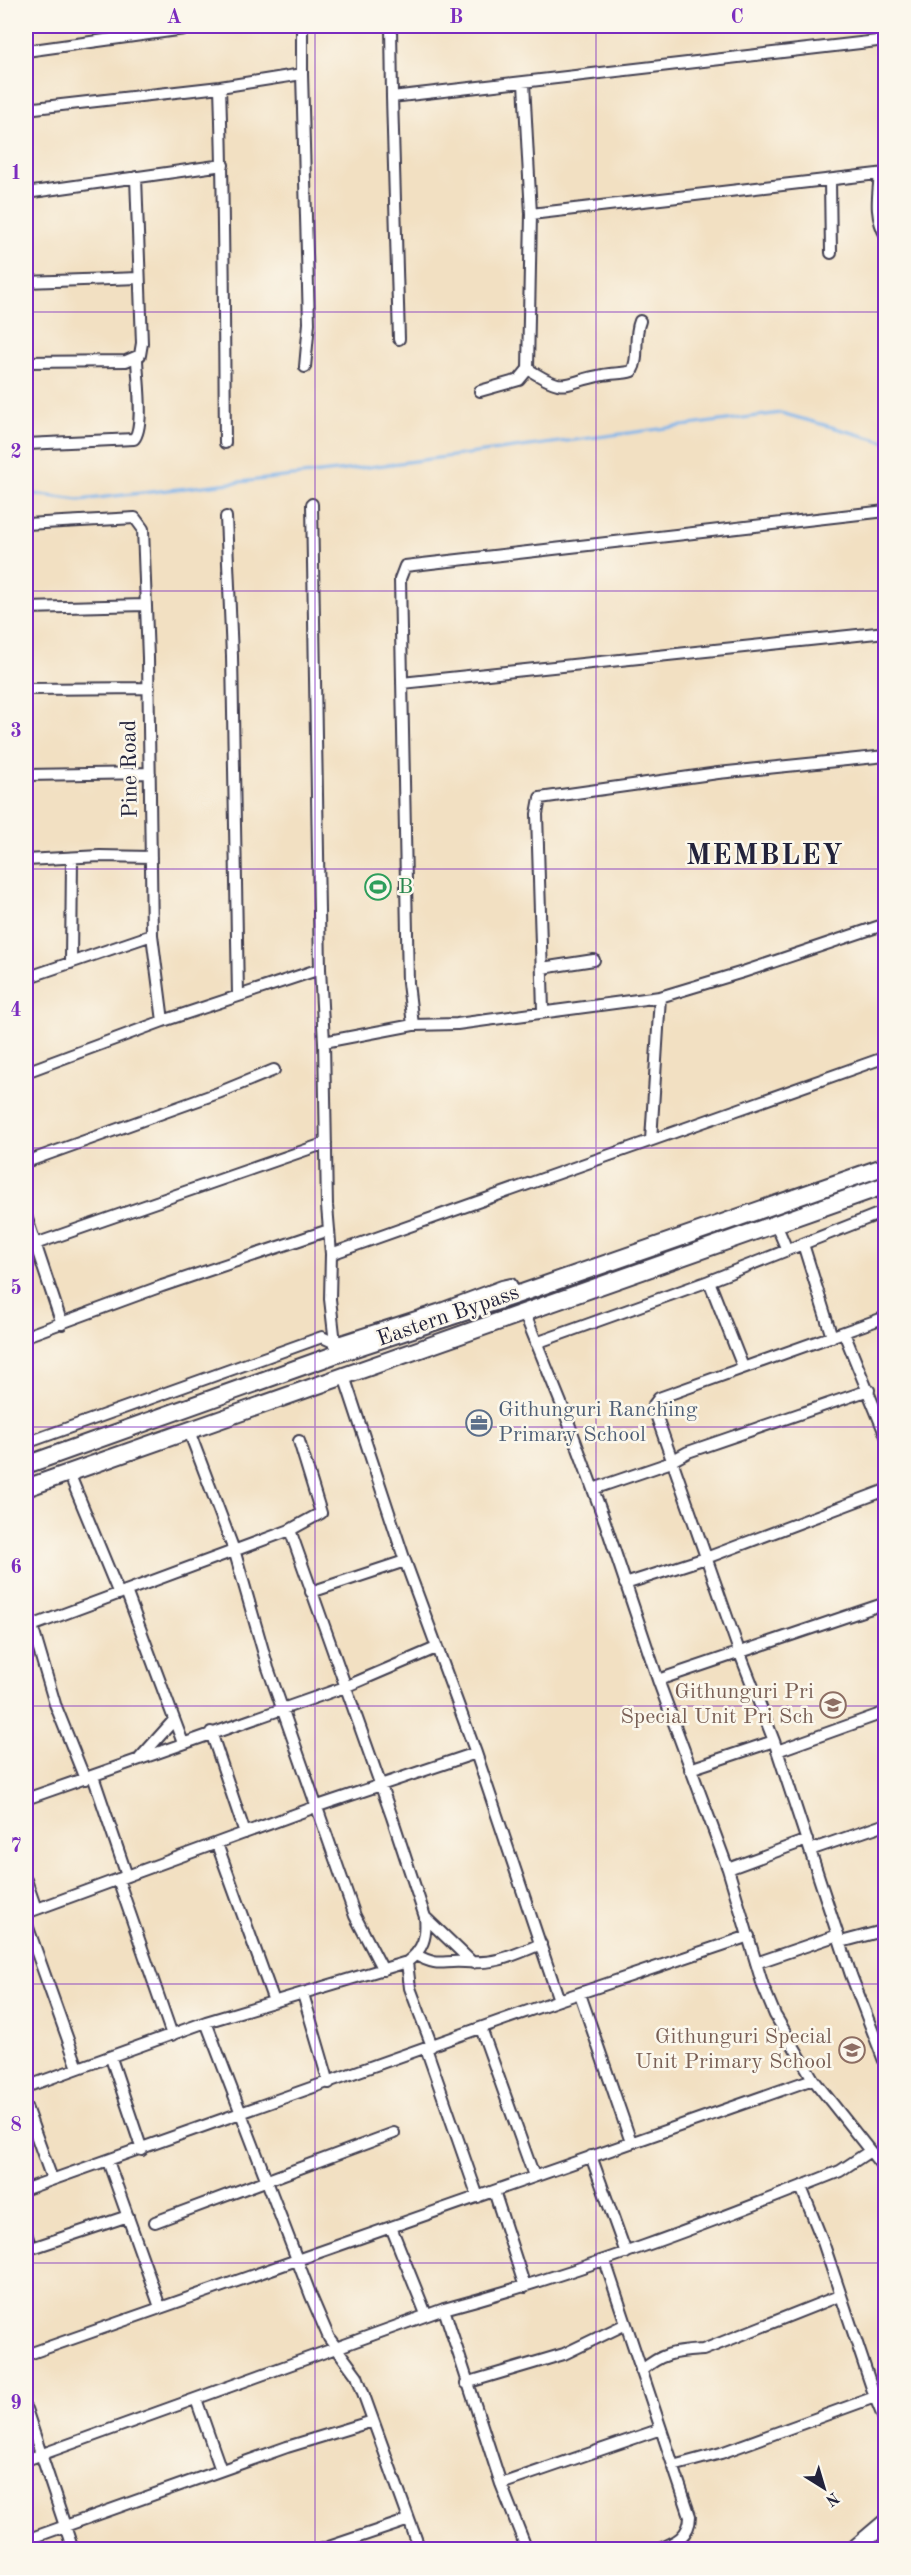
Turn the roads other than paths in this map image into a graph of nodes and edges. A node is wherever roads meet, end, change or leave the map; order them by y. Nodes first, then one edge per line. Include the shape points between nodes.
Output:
1 (206, 26) edge
2 (302, 26) edge
3 (391, 26) edge
4 (885, 40) edge
5 (26, 51) edge
6 (302, 74) junction
7 (524, 83) junction
8 (220, 87) junction
9 (392, 97) junction
10 (26, 110) edge
11 (223, 165) junction
12 (883, 174) edge
13 (136, 177) junction
14 (830, 180) junction
15 (26, 193) edge
16 (531, 214) junction
17 (885, 236) edge
18 (831, 253) dead end
19 (139, 278) junction
20 (26, 282) edge
21 (640, 321) dead end
22 (399, 339) dead end
23 (137, 358) junction
24 (26, 362) edge
25 (305, 367) dead end
26 (528, 369) junction
27 (480, 391) dead end
28 (225, 443) dead end
29 (26, 444) edge
30 (312, 504) dead end
31 (885, 511) edge
32 (226, 516) dead end
33 (26, 524) edge
34 (145, 605) junction
35 (26, 608) edge
36 (885, 632) edge
37 (402, 683) junction
38 (149, 688) junction
39 (27, 689) edge
40 (885, 756) edge
41 (150, 773) junction
42 (26, 776) edge
43 (151, 857) junction
44 (72, 858) junction
45 (26, 860) edge
46 (885, 924) edge
47 (152, 935) junction
48 (594, 960) dead end
49 (71, 963) junction
50 (542, 968) junction
51 (320, 969) junction
52 (26, 978) edge
53 (238, 995) junction
54 (660, 997) junction
55 (543, 1011) junction
56 (163, 1021) junction
57 (413, 1025) junction
58 (324, 1042) junction
59 (885, 1057) edge
60 (274, 1070) dead end
61 (26, 1072) edge
62 (651, 1140) junction
63 (326, 1143) junction
64 (26, 1162) edge
65 (885, 1166) edge
66 (885, 1185) edge
67 (885, 1211) edge
68 (26, 1216) edge
69 (776, 1224) junction
70 (329, 1230) junction
71 (35, 1244) junction
72 (803, 1244) junction
73 (787, 1250) junction
74 (331, 1254) junction
75 (709, 1281) junction
76 (516, 1295) junction
77 (524, 1312) junction
78 (885, 1317) edge
79 (62, 1324) junction
80 (844, 1333) junction
81 (399, 1334) junction
82 (26, 1336) edge
83 (832, 1337) junction
84 (536, 1343) junction
85 (336, 1348) junction
86 (405, 1355) junction
87 (743, 1367) junction
88 (344, 1376) junction
89 (198, 1382) junction
90 (868, 1390) junction
91 (204, 1402) junction
92 (189, 1431) junction
93 (885, 1436) edge
94 (299, 1441) dead end
95 (26, 1443) edge
96 (673, 1459) junction
97 (26, 1465) edge
98 (69, 1473) junction
99 (26, 1488) edge
100 (593, 1489) junction
101 (885, 1490) edge
102 (290, 1530) junction
103 (235, 1553) junction
104 (706, 1557) junction
105 (405, 1561) junction
106 (625, 1584) junction
107 (122, 1592) junction
108 (311, 1592) junction
109 (885, 1603) edge
110 (29, 1627) edge
111 (436, 1648) junction
112 (739, 1651) junction
113 (658, 1680) junction
114 (345, 1687) junction
115 (282, 1708) junction
116 (885, 1712) edge
117 (174, 1720) junction
118 (211, 1732) junction
119 (183, 1743) junction
120 (775, 1746) junction
121 (476, 1753) junction
122 (139, 1759) junction
123 (690, 1769) junction
124 (89, 1778) junction
125 (381, 1785) junction
126 (26, 1799) edge
127 (318, 1806) junction
128 (885, 1824) edge
129 (245, 1833) junction
130 (217, 1844) junction
131 (808, 1845) junction
132 (728, 1869) junction
133 (123, 1878) junction
134 (26, 1880) edge
135 (31, 1911) edge
136 (425, 1917) junction
137 (26, 1922) edge
138 (885, 1930) edge
139 (748, 1936) junction
140 (839, 1939) junction
141 (541, 1944) junction
142 (411, 1959) junction
143 (473, 1963) junction
144 (756, 1963) junction
145 (383, 1970) junction
146 (303, 1994) junction
147 (580, 1994) junction
148 (559, 2000) junction
149 (274, 2001) junction
150 (206, 2022) junction
151 (481, 2028) junction
152 (172, 2035) junction
153 (882, 2046) edge
154 (429, 2047) junction
155 (111, 2058) junction
156 (885, 2066) edge
157 (78, 2068) junction
158 (813, 2079) junction
159 (329, 2083) junction
160 (26, 2087) edge
161 (26, 2107) edge
162 (240, 2114) junction
163 (394, 2133) dead end
164 (631, 2142) junction
165 (142, 2150) junction
166 (591, 2156) junction
167 (877, 2156) edge
168 (108, 2160) junction
169 (885, 2171) edge
170 (534, 2176) junction
171 (52, 2179) junction
172 (265, 2182) junction
173 (801, 2187) junction
174 (26, 2189) edge
175 (494, 2191) junction
176 (478, 2197) junction
177 (128, 2216) junction
178 (155, 2222) dead end
179 (391, 2227) junction
180 (26, 2232) edge
181 (28, 2249) edge
182 (626, 2253) junction
183 (297, 2260) junction
184 (605, 2261) junction
185 (525, 2288) junction
186 (839, 2296) junction
187 (160, 2307) junction
188 (444, 2308) junction
189 (426, 2314) junction
190 (626, 2324) junction
191 (337, 2349) junction
192 (26, 2355) edge
193 (641, 2371) junction
194 (466, 2383) junction
195 (875, 2397) junction
196 (196, 2399) junction
197 (26, 2409) edge
198 (883, 2409) edge
199 (373, 2421) junction
200 (885, 2424) edge
201 (661, 2429) junction
202 (36, 2441) junction
203 (26, 2446) edge
204 (41, 2455) junction
205 (26, 2460) edge
206 (673, 2466) junction
207 (221, 2470) junction
208 (501, 2484) junction
209 (409, 2520) junction
210 (885, 2522) edge
211 (65, 2526) junction
212 (26, 2540) edge
213 (73, 2550) edge
214 (320, 2550) edge
215 (420, 2550) edge
216 (527, 2550) edge
217 (657, 2550) edge
218 (853, 2550) edge

1 - 5 street
2 - 6 street
3 - 9 street
4 - 7 street
6 - 8 street
6 - 25 street via 309,323
7 - 9 street
7 - 16 street
8 - 10 street
8 - 11 street
9 - 22 street
11 - 13 street
11 - 28 street
12 - 14 street
12 - 17 street via 877,203 879,225
13 - 15 street
13 - 19 street
14 - 16 street
14 - 18 street
16 - 26 street
19 - 20 street
19 - 23 street via 142,343
21 - 26 street via 634,338 636,361 627,373 600,375 559,386
23 - 24 street
23 - 29 street via 138,432 134,439
26 - 27 street via 519,380
30 - 51 street
31 - 37 street via 405,566 400,579
32 - 53 street
33 - 34 street, Pine Road via 135,518 143,529
34 - 35 street
34 - 38 street, Pine Road
36 - 37 street
37 - 57 street via 408,983
38 - 39 street
38 - 41 street, Pine Road
40 - 50 street via 718,773 540,798 537,814
41 - 42 street
41 - 43 street, Pine Road
43 - 44 street
43 - 47 street, Pine Road
44 - 45 street
44 - 49 street
46 - 54 street
47 - 49 street
47 - 56 street, Pine Road
48 - 50 street
49 - 52 street
50 - 55 street
51 - 53 street
51 - 58 street
53 - 56 street
54 - 55 street
54 - 62 street
55 - 57 street via 457,1024
56 - 61 street
57 - 58 street
58 - 63 street
59 - 62 street
60 - 64 street
62 - 74 street
63 - 70 street
63 - 71 street
65 - 76 main road, Eastern Bypass
66 - 69 main road, Eastern Bypass
67 - 72 street
68 - 71 street
69 - 73 street
69 - 77 main road, Eastern Bypass
70 - 74 street
70 - 79 street
71 - 79 street
72 - 73 street
72 - 83 street
73 - 75 street
74 - 85 street via 330,1299
75 - 84 street
75 - 87 street
76 - 81 main road, Eastern Bypass
76 - 85 street via 511,1284 502,1286
77 - 84 street
77 - 86 main road, Eastern Bypass
78 - 80 street
79 - 82 street
80 - 83 street
80 - 90 street
81 - 85 main road, Eastern Bypass
81 - 86 main road
83 - 87 street
84 - 100 street
85 - 89 street via 321,1337
85 - 91 main road, Eastern Bypass
86 - 88 main road, Eastern Bypass
87 - 96 street via 653,1403
88 - 92 main road, Eastern Bypass
88 - 105 street
89 - 91 street
89 - 95 street
90 - 93 street
90 - 96 street
91 - 97 main road, Eastern Bypass
92 - 98 main road, Eastern Bypass
92 - 103 street
94 - 102 street via 321,1514
96 - 100 street
96 - 104 street
98 - 99 main road, Eastern Bypass
98 - 107 street
100 - 106 street
101 - 104 street
102 - 103 street
102 - 108 street
103 - 107 street
103 - 115 street
104 - 106 street
104 - 112 street
105 - 108 street
105 - 111 street
106 - 113 street
107 - 110 street
107 - 117 street
108 - 114 street
109 - 112 street
110 - 124 street via 55,1704
111 - 114 street
111 - 121 street
112 - 113 street
112 - 120 street
113 - 123 street
114 - 115 street
114 - 125 street
115 - 118 street
115 - 127 street
116 - 120 street
117 - 119 street
117 - 122 street
118 - 119 street
118 - 129 street
119 - 122 street
120 - 123 street
120 - 131 street
121 - 125 street
121 - 141 street
122 - 124 street
123 - 132 street
124 - 126 street
124 - 133 street
125 - 127 street
125 - 136 street
127 - 129 street
127 - 145 street via 356,1917
128 - 131 street
129 - 130 street
130 - 133 street
130 - 149 street
131 - 132 street
131 - 140 street
132 - 139 street
133 - 135 street
133 - 152 street
134 - 135 street
136 - 142 street via 425,1938
136 - 143 street
137 - 157 street
138 - 140 street
139 - 144 street
139 - 147 street
140 - 144 street
140 - 153 street
141 - 143 street via 500,1961
141 - 148 street
142 - 143 street via 436,1965
142 - 145 street
142 - 154 street via 410,1988
144 - 158 street via 775,2015
145 - 146 street
146 - 149 street
146 - 159 street
147 - 148 street
147 - 164 street
148 - 151 street
149 - 150 street
150 - 152 street
150 - 162 street
151 - 154 street
151 - 170 street
152 - 155 street
153 - 156 street
154 - 159 street
154 - 176 street
155 - 157 street
155 - 165 street
157 - 160 street
158 - 164 street
158 - 167 street
159 - 162 street
161 - 171 street
162 - 165 street
162 - 172 street
163 - 172 street
164 - 166 street
165 - 168 street
166 - 170 street
166 - 182 street
167 - 169 street
167 - 173 street
168 - 171 street
168 - 177 street
170 - 175 street
171 - 174 street
172 - 178 street
172 - 183 street
173 - 182 street
173 - 186 street
175 - 176 street
175 - 185 street
176 - 179 street
177 - 181 street
177 - 187 street
179 - 183 street
179 - 189 street
180 - 181 street
182 - 184 street
183 - 187 street
183 - 191 street
184 - 185 street
184 - 190 street
185 - 188 street
186 - 193 street via 703,2350 661,2356
186 - 195 street
187 - 192 street
188 - 189 street
188 - 194 street
189 - 191 street
190 - 193 street
190 - 194 street via 564,2354
191 - 196 street
191 - 199 street via 352,2366
193 - 201 street
194 - 208 street
195 - 198 street
195 - 206 street
196 - 204 street
196 - 207 street
197 - 202 street
198 - 200 street
199 - 207 street
199 - 209 street
201 - 206 street
201 - 208 street
202 - 203 street
202 - 204 street
204 - 205 street
204 - 211 street
206 - 217 street via 690,2526 680,2539
207 - 211 street
208 - 216 street
209 - 214 street
209 - 215 street
210 - 218 main road
211 - 212 street
211 - 213 street

